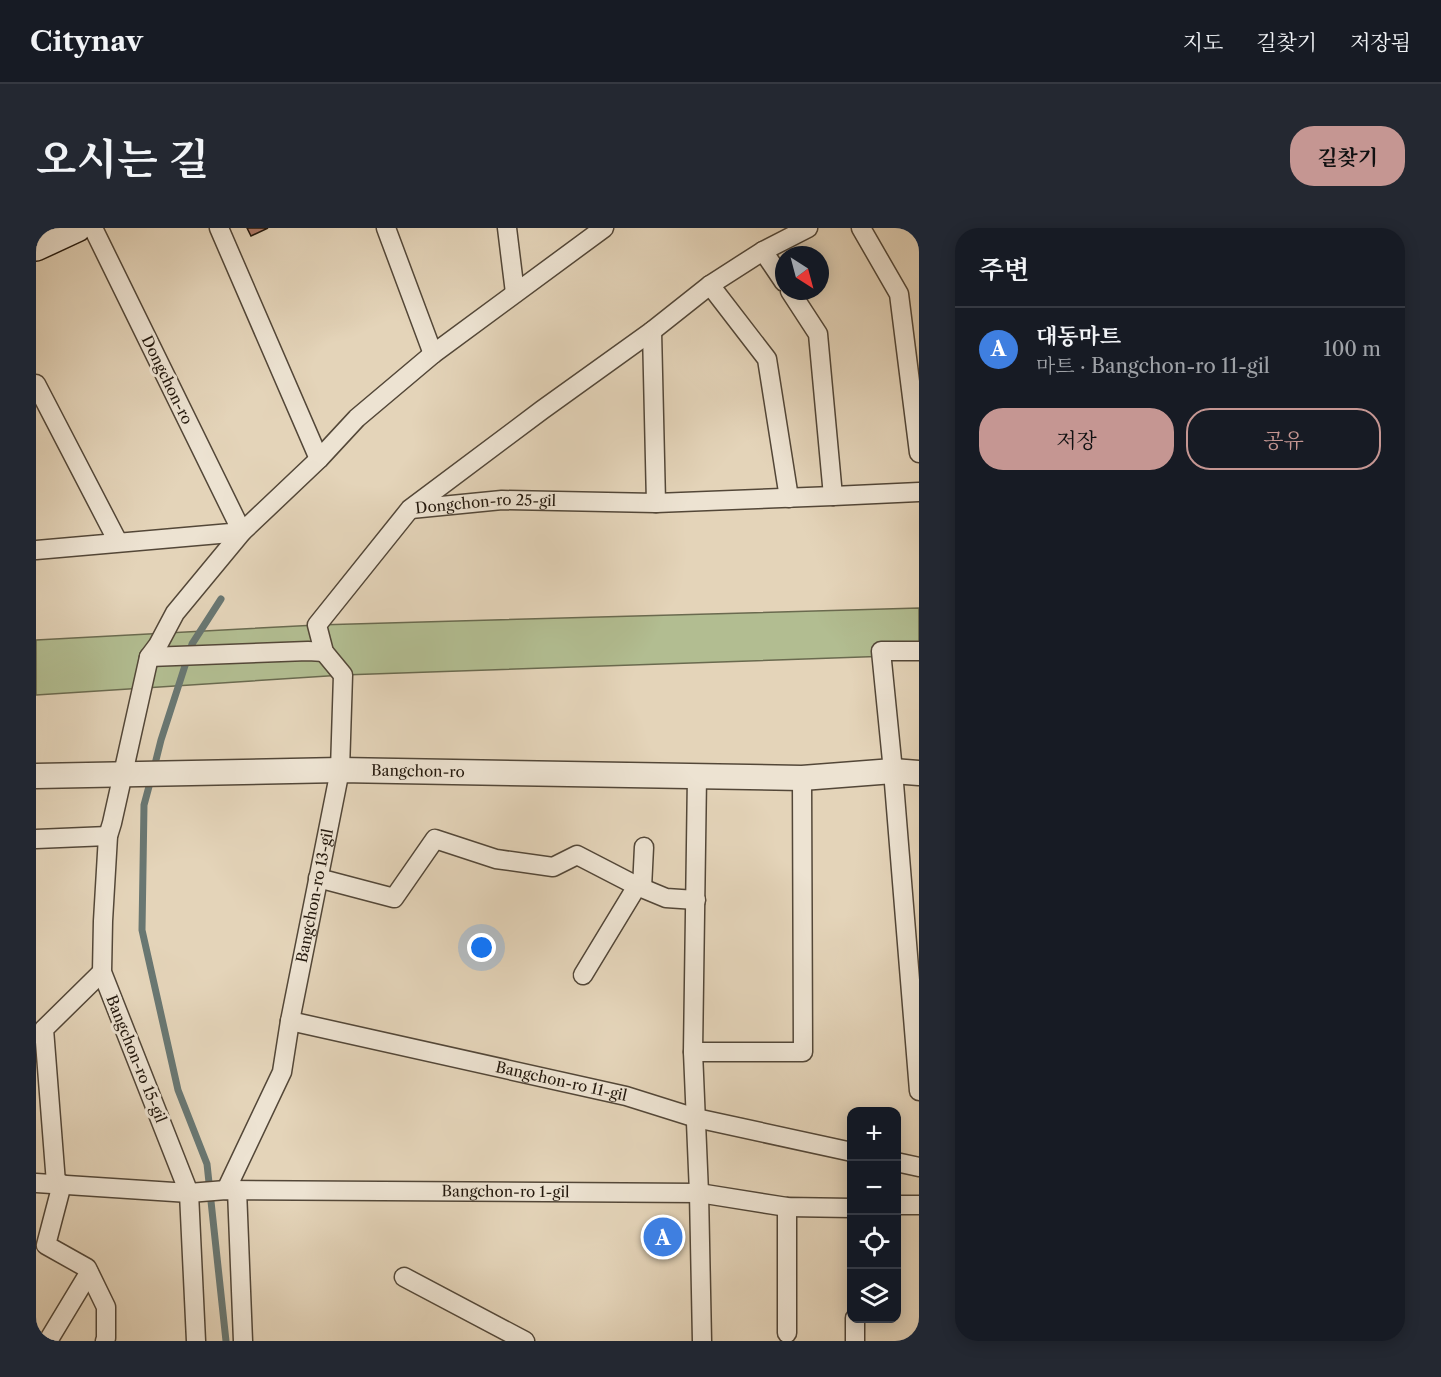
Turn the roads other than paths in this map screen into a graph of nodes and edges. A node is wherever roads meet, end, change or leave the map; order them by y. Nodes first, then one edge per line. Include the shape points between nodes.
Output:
1 (77, 228) edge
2 (93, 228) edge
3 (219, 228) edge
4 (386, 228) edge
5 (507, 228) edge
6 (604, 228) edge
7 (808, 228) edge
8 (861, 228) edge
9 (36, 247) edge
10 (763, 251) junction
11 (775, 269) edge
12 (710, 285) junction
13 (515, 293) junction
14 (796, 300) edge
15 (652, 331) junction
16 (433, 354) junction
17 (913, 366) edge
18 (36, 384) edge
19 (919, 453) edge
20 (319, 459) junction
21 (919, 492) edge
22 (833, 496) junction
23 (789, 498) junction
24 (656, 503) junction
25 (410, 509) junction
26 (242, 532) junction
27 (118, 542) junction
28 (36, 550) edge
29 (919, 651) edge
30 (316, 652) junction
31 (149, 657) junction
32 (340, 770) junction
33 (893, 771) junction
34 (919, 773) edge
35 (123, 775) junction
36 (36, 776) edge
37 (698, 776) junction
38 (802, 778) junction
39 (108, 836) junction
40 (36, 839) edge
41 (644, 846) dead end
42 (318, 878) junction
43 (639, 886) junction
44 (696, 900) junction
45 (102, 972) junction
46 (583, 975) dead end
47 (290, 1021) junction
48 (693, 1052) junction
49 (919, 1091) edge
50 (696, 1118) junction
51 (847, 1151) edge
52 (901, 1163) edge
53 (919, 1167) edge
54 (36, 1183) edge
55 (59, 1184) junction
56 (229, 1190) junction
57 (189, 1192) junction
58 (699, 1193) junction
59 (907, 1205) edge
60 (787, 1207) junction
61 (847, 1208) edge
62 (919, 1218) edge
63 (89, 1273) junction
64 (404, 1277) dead end
65 (855, 1323) edge
66 (787, 1333) dead end
67 (48, 1341) edge
68 (105, 1341) edge
69 (196, 1341) edge
70 (243, 1341) edge
71 (525, 1341) edge
72 (702, 1341) edge
73 (855, 1341) edge

1 - 9 main road
2 - 26 street, Dongchon-ro
3 - 20 street
4 - 16 street
5 - 13 street
6 - 13 street, Bangchon-ro 15-gil
7 - 10 street, Dongchon-ro 25-gil
8 - 17 street via 899,294
10 - 11 street
10 - 12 street, Dongchon-ro 25-gil
12 - 15 street, Dongchon-ro 25-gil
12 - 23 street via 767,358
13 - 16 street, Bangchon-ro 15-gil
14 - 22 street via 818,334
15 - 24 street
15 - 25 street, Dongchon-ro 25-gil
16 - 20 street, Bangchon-ro 15-gil via 357,418
17 - 19 street
18 - 27 street
20 - 26 street, Bangchon-ro 15-gil
21 - 22 street, Dongchon-ro 25-gil
22 - 23 street, Dongchon-ro 25-gil
23 - 24 street, Dongchon-ro 25-gil
24 - 25 street, Dongchon-ro 25-gil via 502,501
25 - 30 street via 316,625
26 - 27 street
26 - 31 street, Bangchon-ro 15-gil via 175,613
27 - 28 street
29 - 33 street via 881,651
30 - 31 street
30 - 32 street, Bangchon-ro 13-gil via 343,675
31 - 35 street, Bangchon-ro 15-gil
32 - 35 street, Bangchon-ro
32 - 37 street, Bangchon-ro
32 - 42 street, Bangchon-ro 13-gil
33 - 34 street, Bangchon-ro
33 - 38 street, Bangchon-ro
33 - 49 street
35 - 36 street, Bangchon-ro
35 - 39 street, Bangchon-ro 15-gil
37 - 38 street, Bangchon-ro
37 - 44 street
38 - 48 street via 803,1052
39 - 40 street
39 - 45 street, Bangchon-ro 15-gil
41 - 43 street
42 - 43 street via 394,898 435,839 496,859 552,867 577,855
42 - 47 street, Bangchon-ro 13-gil
43 - 44 street via 666,898
43 - 46 street
44 - 48 street
45 - 55 street via 44,1029
45 - 57 street, Bangchon-ro 15-gil
47 - 50 street, Bangchon-ro 11-gil via 626,1096
47 - 56 street, Bangchon-ro 13-gil via 282,1072
48 - 50 street
50 - 51 street, Bangchon-ro 11-gil
50 - 58 street
52 - 53 street
54 - 55 street
55 - 57 street
55 - 63 street via 46,1245 87,1268
56 - 57 street, Bangchon-ro 1-gil
56 - 58 street, Bangchon-ro 1-gil
56 - 70 street, Bangchon-ro 13-gil
57 - 69 street, Bangchon-ro 15-gil
58 - 60 street, Bangchon-ro 1-gil
58 - 72 street
59 - 62 street
60 - 61 street, Bangchon-ro 1-gil
60 - 66 street
63 - 67 street
63 - 68 street via 106,1307
64 - 71 street
65 - 73 street

